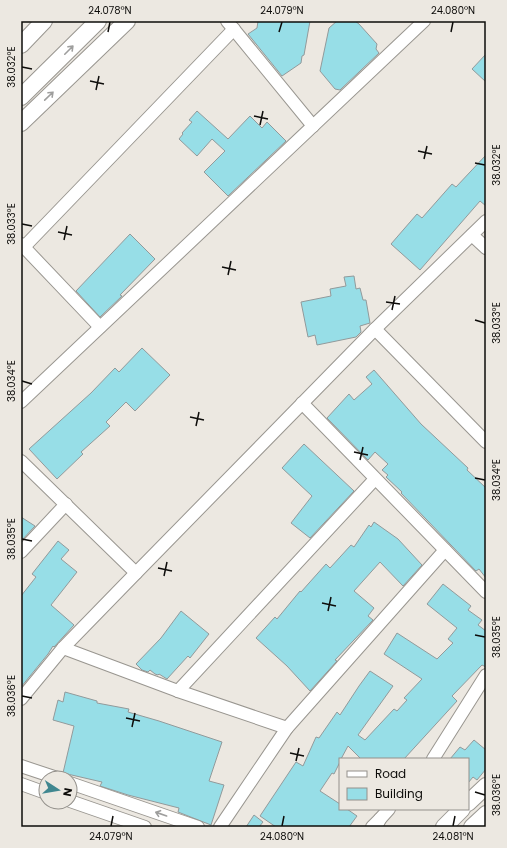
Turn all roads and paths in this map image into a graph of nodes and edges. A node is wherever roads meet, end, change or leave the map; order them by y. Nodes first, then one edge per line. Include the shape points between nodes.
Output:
1 (44, 21) edge
2 (98, 21) edge
3 (127, 21) edge
4 (418, 23) edge
5 (231, 25) edge
6 (21, 45) edge
7 (21, 97) edge
8 (21, 123) edge
9 (313, 126) junction
10 (486, 221) edge
11 (472, 235) junction
12 (22, 245) edge
13 (486, 248) edge
14 (100, 327) junction
15 (374, 329) junction
16 (21, 402) edge
17 (302, 403) junction
18 (486, 442) edge
19 (21, 461) edge
20 (375, 479) junction
21 (66, 504) junction
22 (445, 550) junction
23 (21, 552) edge
24 (136, 573) junction
25 (486, 592) edge
26 (63, 648) junction
27 (486, 675) edge
28 (178, 691) junction
29 (21, 699) edge
30 (287, 728) junction
31 (435, 758) edge
32 (21, 766) edge
33 (38, 772) edge
34 (21, 784) edge
35 (78, 785) edge
36 (486, 786) edge
37 (38, 790) edge
38 (469, 802) edge
39 (78, 804) edge
40 (388, 810) edge
41 (461, 810) edge
42 (486, 814) edge
43 (376, 824) edge
44 (145, 827) edge
45 (198, 827) edge
46 (220, 827) edge
47 (444, 827) edge
48 (472, 827) edge

1 - 6 main road
7 -> 2 main road
8 -> 3 main road
4 - 9 street
5 - 9 street
5 - 12 street
9 - 14 street
10 - 11 street
11 - 13 street
11 - 15 street
12 - 14 street
14 - 16 street
15 - 17 street
15 - 18 street
17 - 20 street
17 - 24 street
19 - 21 street
20 - 22 street
20 - 28 street
21 - 23 street
21 - 24 street
22 - 25 street
22 - 30 street
24 - 26 street
26 - 28 street
26 - 29 street
27 - 31 street
28 - 30 street
30 - 46 street
32 - 33 street
34 - 37 street
45 -> 35 street
36 - 38 main road
39 - 44 street
40 - 43 street
41 - 47 main road
42 - 48 main road

